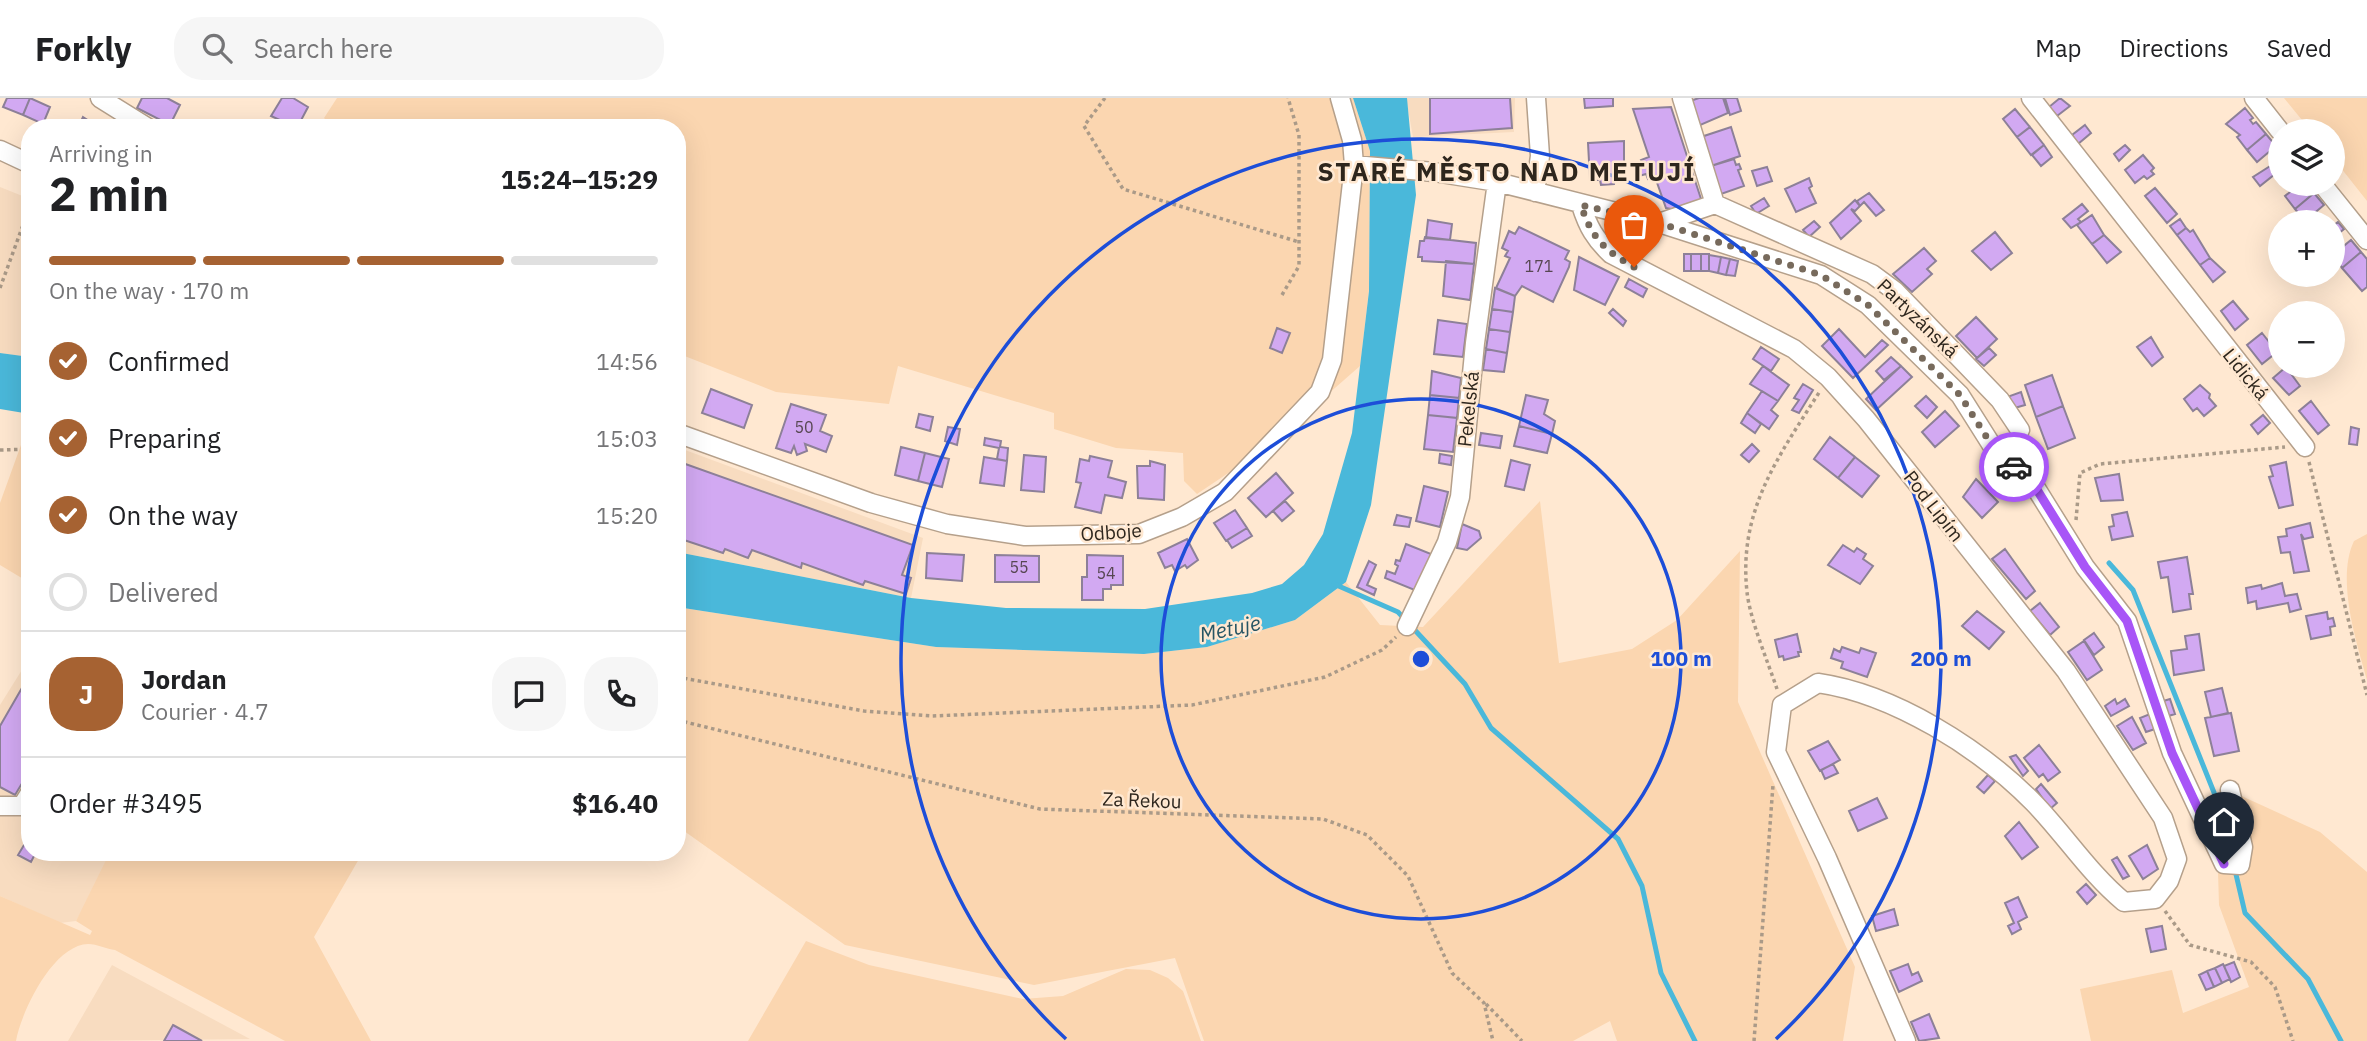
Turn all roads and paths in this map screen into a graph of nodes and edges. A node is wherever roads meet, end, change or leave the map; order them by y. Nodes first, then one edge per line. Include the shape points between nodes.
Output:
1 (100, 98) edge
2 (1105, 98) edge
3 (1288, 98) edge
4 (1340, 98) edge
5 (1536, 98) edge
6 (1682, 98) edge
7 (2031, 98) edge
8 (2254, 98) edge
9 (134, 119) edge
10 (2271, 119) edge
11 (0, 150) edge
12 (21, 160) edge
13 (1360, 165) junction
14 (1497, 182) junction
15 (1535, 192) junction
16 (2332, 196) edge
17 (1715, 204) junction
18 (1581, 205) junction
19 (1659, 223) junction
20 (21, 231) edge
21 (2367, 240) edge
22 (1299, 242) junction
23 (0, 288) edge
24 (1282, 295) dead end
25 (1828, 377) junction
26 (2020, 430) dead end
27 (686, 436) edge
28 (2305, 447) junction
29 (21, 449) edge
30 (0, 450) edge
31 (2074, 550) junction
32 (1407, 626) joint
33 (686, 679) edge
34 (2367, 695) edge
35 (1782, 705) junction
36 (686, 722) edge
37 (1776, 752) junction
38 (2230, 789) dead end
39 (0, 806) edge
40 (21, 806) edge
41 (2155, 899) junction
42 (1484, 1003) junction
43 (1493, 1041) edge
44 (1522, 1041) edge
45 (1754, 1041) edge
46 (1906, 1041) edge
47 (2293, 1041) edge

1 - 9 street
2 - 22 path via 1084,126 1123,189
3 - 22 path via 1299,135
4 - 13 street, Odboje
5 - 15 street via 1540,156
6 - 17 street
7 - 28 street, Lidická
8 - 10 street
11 - 12 street
13 - 14 street, Partyzánská
13 - 27 street, Odboje via 1332,360 1320,392 1225,492 1139,534 1025,536 947,524 871,503
14 - 15 street, Partyzánská
14 - 32 street, Pekelská via 1460,497 1447,542
15 - 18 street, Partyzánská
16 - 21 street
17 - 19 street
17 - 26 street, Partyzánská via 1872,274 1895,291 2000,400
18 - 19 street, Partyzánská
18 - 25 street, Pod Lipím via 1588,227 1611,254 1794,349
19 - 31 street, Partyzánská via 1821,275 1868,305 1960,395 1996,452 2034,485
20 - 23 path
22 - 24 path via 1299,266
25 - 35 path via 1765,479 1749,531 1747,593
25 - 41 street, Pod Lipím via 2066,671 2163,818 2177,859 2169,881
28 - 31 path via 2246,448 2100,464 2080,473
28 - 34 path
29 - 30 path
31 - 38 street, Partyzánská via 2127,621 2177,764 2224,864 2240,865 2243,847
32 - 33 path via 1382,650 1325,677 1192,705 932,716 864,711
35 - 37 street
35 - 41 street via 1818,683 1849,687 1893,705 1975,752 2033,802 2123,902
36 - 42 path, Za Řekou via 1040,809 1323,819 1367,835 1408,876 1452,973
37 - 45 path
37 - 46 street
39 - 40 street
41 - 47 path via 2190,945 2251,962 2275,988
42 - 43 path
42 - 44 path, Za Řekou

